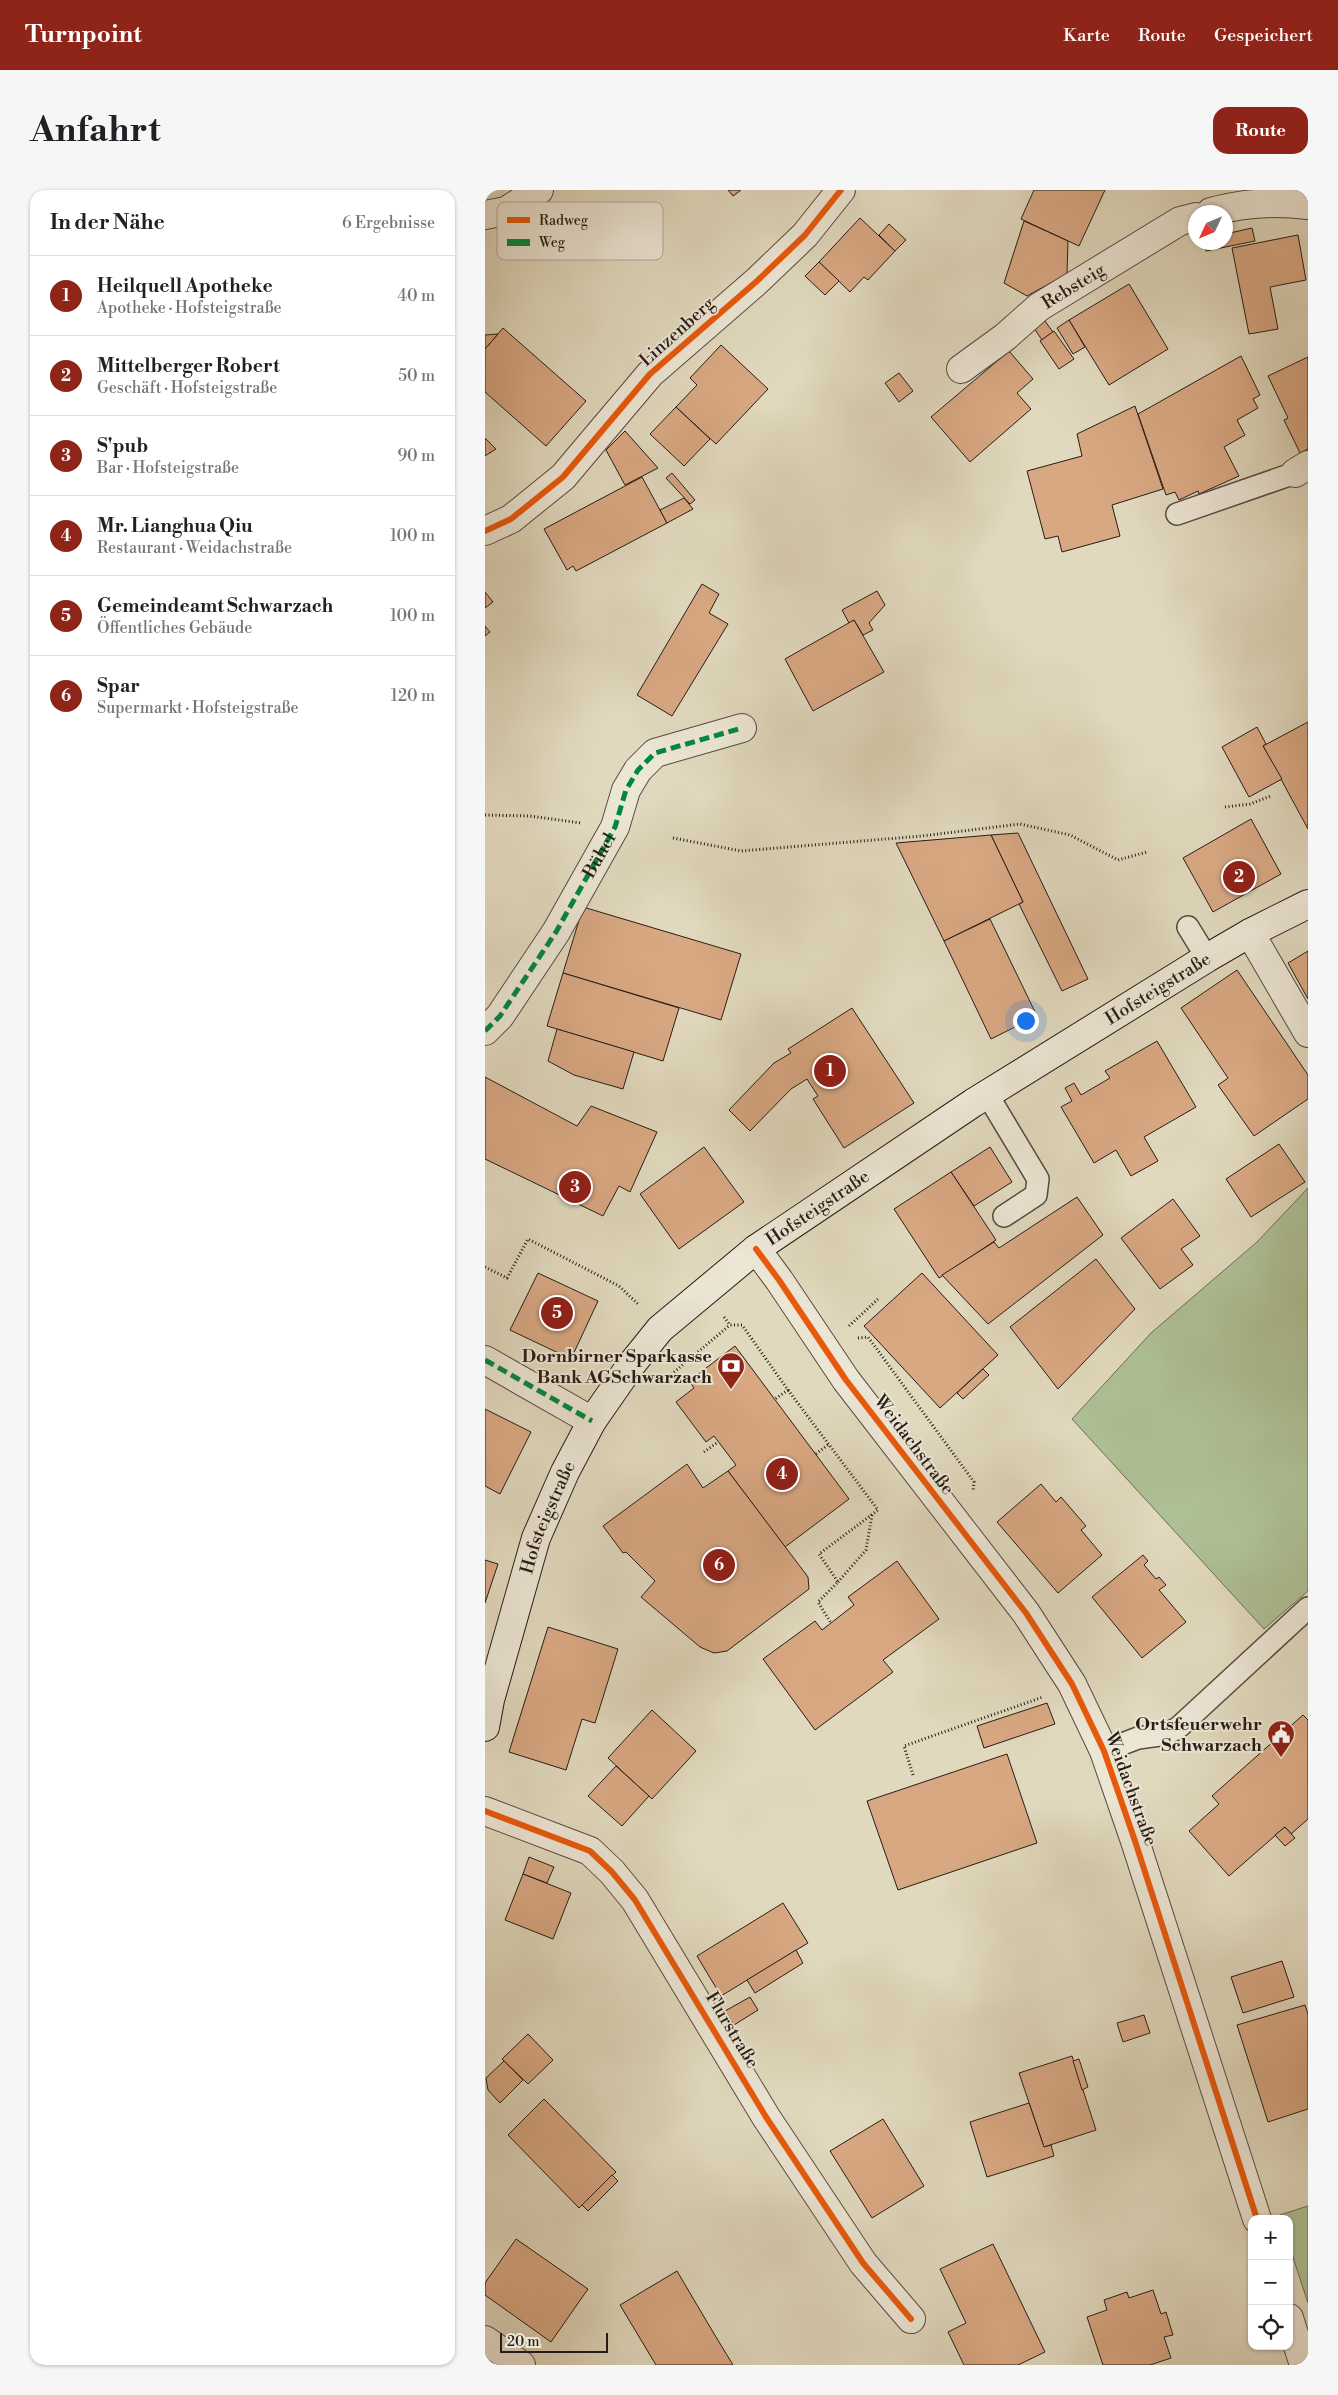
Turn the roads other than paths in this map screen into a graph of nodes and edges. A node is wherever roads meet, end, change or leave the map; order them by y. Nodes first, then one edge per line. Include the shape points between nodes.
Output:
1 (539, 190) edge
2 (841, 190) edge
3 (516, 202) edge
4 (1233, 206) edge
5 (1308, 206) edge
6 (495, 213) edge
7 (1188, 219) edge
8 (485, 229) edge
9 (961, 368) dead end
10 (1302, 469) edge
11 (1177, 514) dead end
12 (485, 531) edge
13 (742, 728) dead end
14 (1308, 904) edge
15 (1188, 927) dead end
16 (1250, 933) junction
17 (1207, 958) junction
18 (485, 1031) edge
19 (1308, 1033) edge
20 (987, 1094) junction
21 (1004, 1216) dead end
22 (756, 1249) junction
23 (485, 1360) edge
24 (593, 1421) junction
25 (1308, 1608) edge
26 (485, 1727) edge
27 (1104, 1751) junction
28 (485, 1811) edge
29 (1256, 2215) edge
30 (911, 2319) dead end
31 (1293, 2331) edge
32 (485, 2340) edge
33 (521, 2365) edge
34 (1304, 2365) edge

1 - 3 street
2 - 12 street, Linzenberg via 805,235 650,374 563,477 511,519
4 - 5 street via 1290,203
6 - 8 lane
7 - 9 street, Rebsteig via 1039,307 1005,337
10 - 11 lane
13 - 18 street, Bühel via 655,753 638,770 626,790 615,827 556,932 500,1016
14 - 16 street, Hofsteigstraße
15 - 17 lane
16 - 17 street, Hofsteigstraße
16 - 19 street
17 - 20 street, Hofsteigstraße
20 - 21 lane via 1038,1179 1036,1195
20 - 22 street, Hofsteigstraße
22 - 24 street, Hofsteigstraße via 660,1329
22 - 27 street, Weidachstraße via 845,1380 1026,1613 1072,1684
23 - 24 street
24 - 26 street, Hofsteigstraße via 565,1472 536,1538
25 - 27 lane via 1179,1727 1167,1734 1138,1738
27 - 29 street, Weidachstraße
28 - 30 street, Flurstraße via 590,1851 630,1893 766,2117 863,2263
31 - 34 street
32 - 33 street

